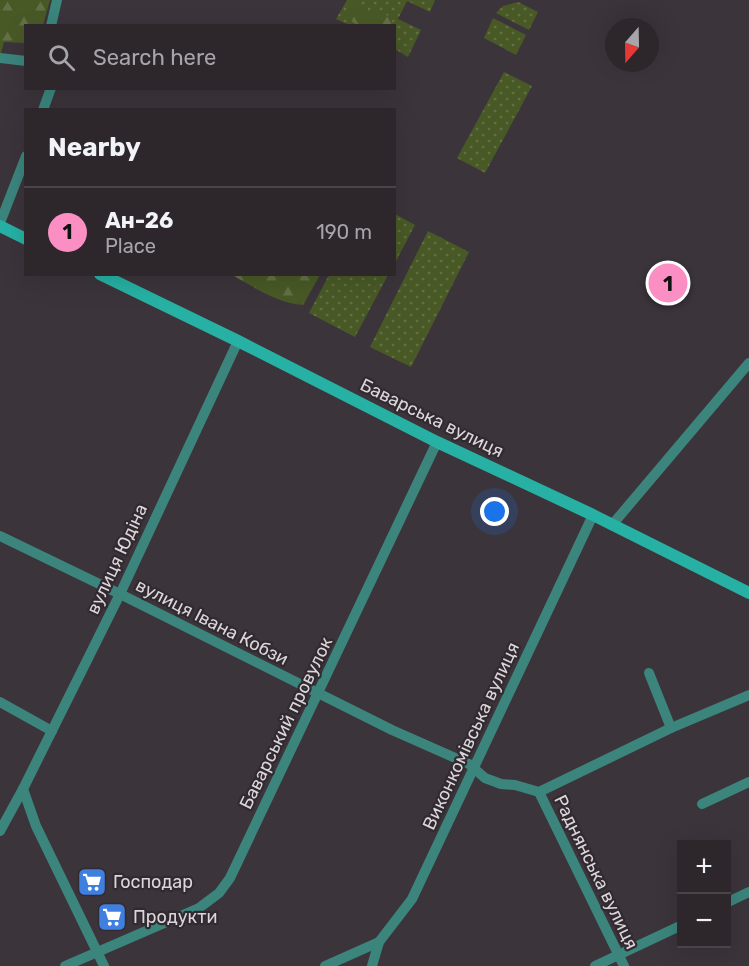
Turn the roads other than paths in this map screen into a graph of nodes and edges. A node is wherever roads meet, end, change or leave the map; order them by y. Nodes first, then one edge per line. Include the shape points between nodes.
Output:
1 (57, 0) edge
2 (51, 24) edge
3 (0, 58) edge
4 (24, 61) edge
5 (50, 90) edge
6 (44, 108) edge
7 (24, 161) edge
8 (0, 224) edge
9 (24, 238) edge
10 (103, 276) edge
11 (238, 341) junction
12 (749, 363) edge
13 (437, 442) junction
14 (594, 515) junction
15 (612, 525) junction
16 (0, 536) edge
17 (749, 593) edge
18 (120, 594) junction
19 (649, 673) dead end
20 (319, 694) junction
21 (749, 694) edge
22 (0, 702) edge
23 (671, 728) junction
24 (52, 731) junction
25 (474, 768) junction
26 (749, 782) edge
27 (23, 789) junction
28 (539, 792) junction
29 (702, 804) dead end
30 (0, 831) edge
31 (749, 892) edge
32 (731, 901) edge
33 (677, 927) edge
34 (379, 942) junction
35 (97, 952) junction
36 (619, 955) junction
37 (65, 966) edge
38 (104, 966) edge
39 (326, 966) edge
40 (372, 966) edge
41 (595, 966) edge
42 (624, 966) edge

1 - 2 street
3 - 4 street
5 - 6 street
7 - 8 street
8 - 9 street
10 - 11 street, Баварська вулиця
11 - 13 street, Баварська вулиця
11 - 18 street, вулиця Юдіна
12 - 15 street
13 - 14 street, Баварська вулиця
13 - 20 street, Баварський провулок
14 - 15 street, Баварська вулиця
14 - 25 street, Виконкомівська вулиця
15 - 17 street, Баварська вулиця
16 - 18 street, вулиця Івана Кобзи
18 - 20 street, вулиця Івана Кобзи
18 - 24 street, вулиця Юдіна
19 - 23 street
20 - 25 street, вулиця Івана Кобзи
20 - 35 street, Баварський провулок via 230,878 219,893 199,908
21 - 23 street
22 - 24 street
23 - 28 street
24 - 27 street, вулиця Юдіна
25 - 28 street, вулиця Івана Кобзи via 501,784
25 - 34 street, Виконкомівська вулиця via 412,899
26 - 29 street
27 - 30 street, вулиця Юдіна
27 - 35 street via 36,826
28 - 36 street, Раднянська вулиця
31 - 32 street
33 - 36 street
34 - 39 street
34 - 40 street, Виконкомівська вулиця
35 - 37 street, Баварський провулок
35 - 38 street
36 - 41 street
36 - 42 street, Раднянська вулиця

